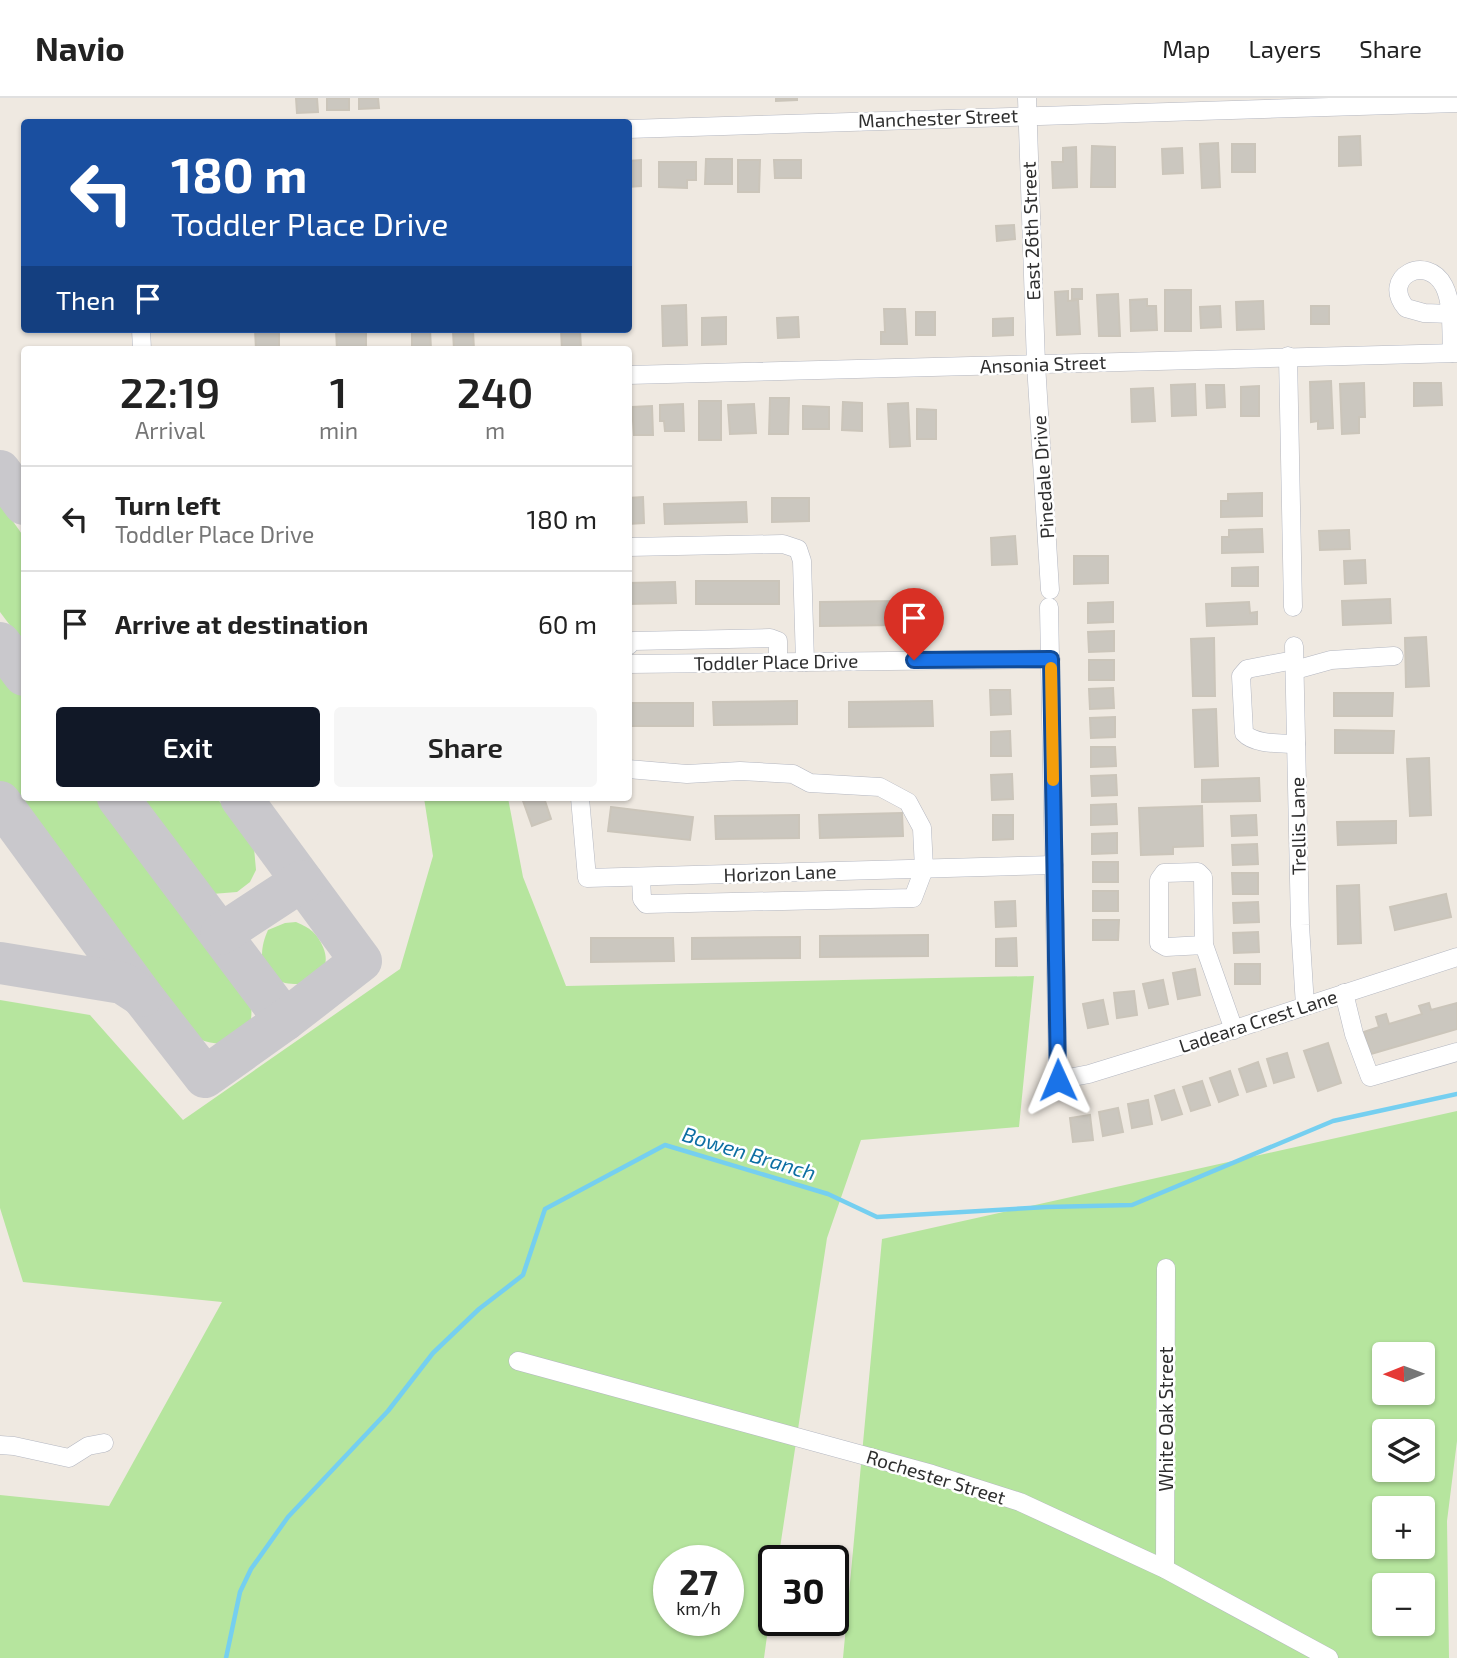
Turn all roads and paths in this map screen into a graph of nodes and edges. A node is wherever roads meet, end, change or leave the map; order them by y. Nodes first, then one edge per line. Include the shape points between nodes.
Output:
1 (1457, 103) edge
2 (1027, 107) edge
3 (632, 129) edge
4 (1451, 314) dead end
5 (1455, 353) edge
6 (1288, 356) junction
7 (1035, 364) junction
8 (632, 375) edge
9 (632, 547) edge
10 (1293, 607) dead end
11 (632, 642) edge
12 (1394, 656) dead end
13 (1294, 658) junction
14 (1051, 659) junction
15 (778, 662) junction
16 (804, 662) junction
17 (632, 664) edge
18 (1296, 744) junction
19 (632, 769) edge
20 (580, 801) edge
21 (1054, 865) junction
22 (924, 869) junction
23 (641, 877) junction
24 (1204, 945) junction
25 (1457, 957) edge
26 (1345, 993) junction
27 (1305, 1006) junction
28 (1234, 1030) junction
29 (1457, 1052) edge
30 (1058, 1080) joint
31 (1166, 1268) dead end
32 (519, 1361) dead end
33 (104, 1443) dead end
34 (0, 1446) edge
35 (1165, 1569) junction
36 (1329, 1658) edge

1 - 2 street, Manchester Street
2 - 3 street, Manchester Street
2 - 7 street, East 26th Street
4 - 5 street
5 - 6 street, Ansonia Street
6 - 7 street, Ansonia Street
6 - 10 street
7 - 8 street, Ansonia Street
7 - 14 street, Pinedale Drive
9 - 16 street via 783,544 798,549
11 - 15 street via 770,638 778,641
12 - 13 street
13 - 18 street, Trellis Lane
13 - 18 street via 1247,668 1241,676 1247,737
14 - 16 street, Toddler Place Drive
14 - 21 street, Pinedale Drive
15 - 16 street, Toddler Place Drive
15 - 17 street, Toddler Place Drive
18 - 27 street, Trellis Lane
19 - 22 street via 793,774 810,783 880,787 908,802 922,828
20 - 23 street, Horizon Lane via 587,878
21 - 22 street, Horizon Lane
21 - 30 street, Pinedale Drive
22 - 23 street, Horizon Lane
22 - 23 street via 913,898 646,904
24 - 24 street via 1201,874 1164,873 1159,880 1159,943 1166,947
24 - 28 street
25 - 26 street, Ladeara Crest Lane
26 - 27 street, Ladeara Crest Lane
26 - 29 street via 1370,1077
27 - 28 street, Ladeara Crest Lane
28 - 30 street, Ladeara Crest Lane
31 - 35 street, White Oak Street
32 - 35 street, Rochester Street via 1020,1502
33 - 34 street via 88,1446 69,1458
35 - 36 street, Rochester Street

